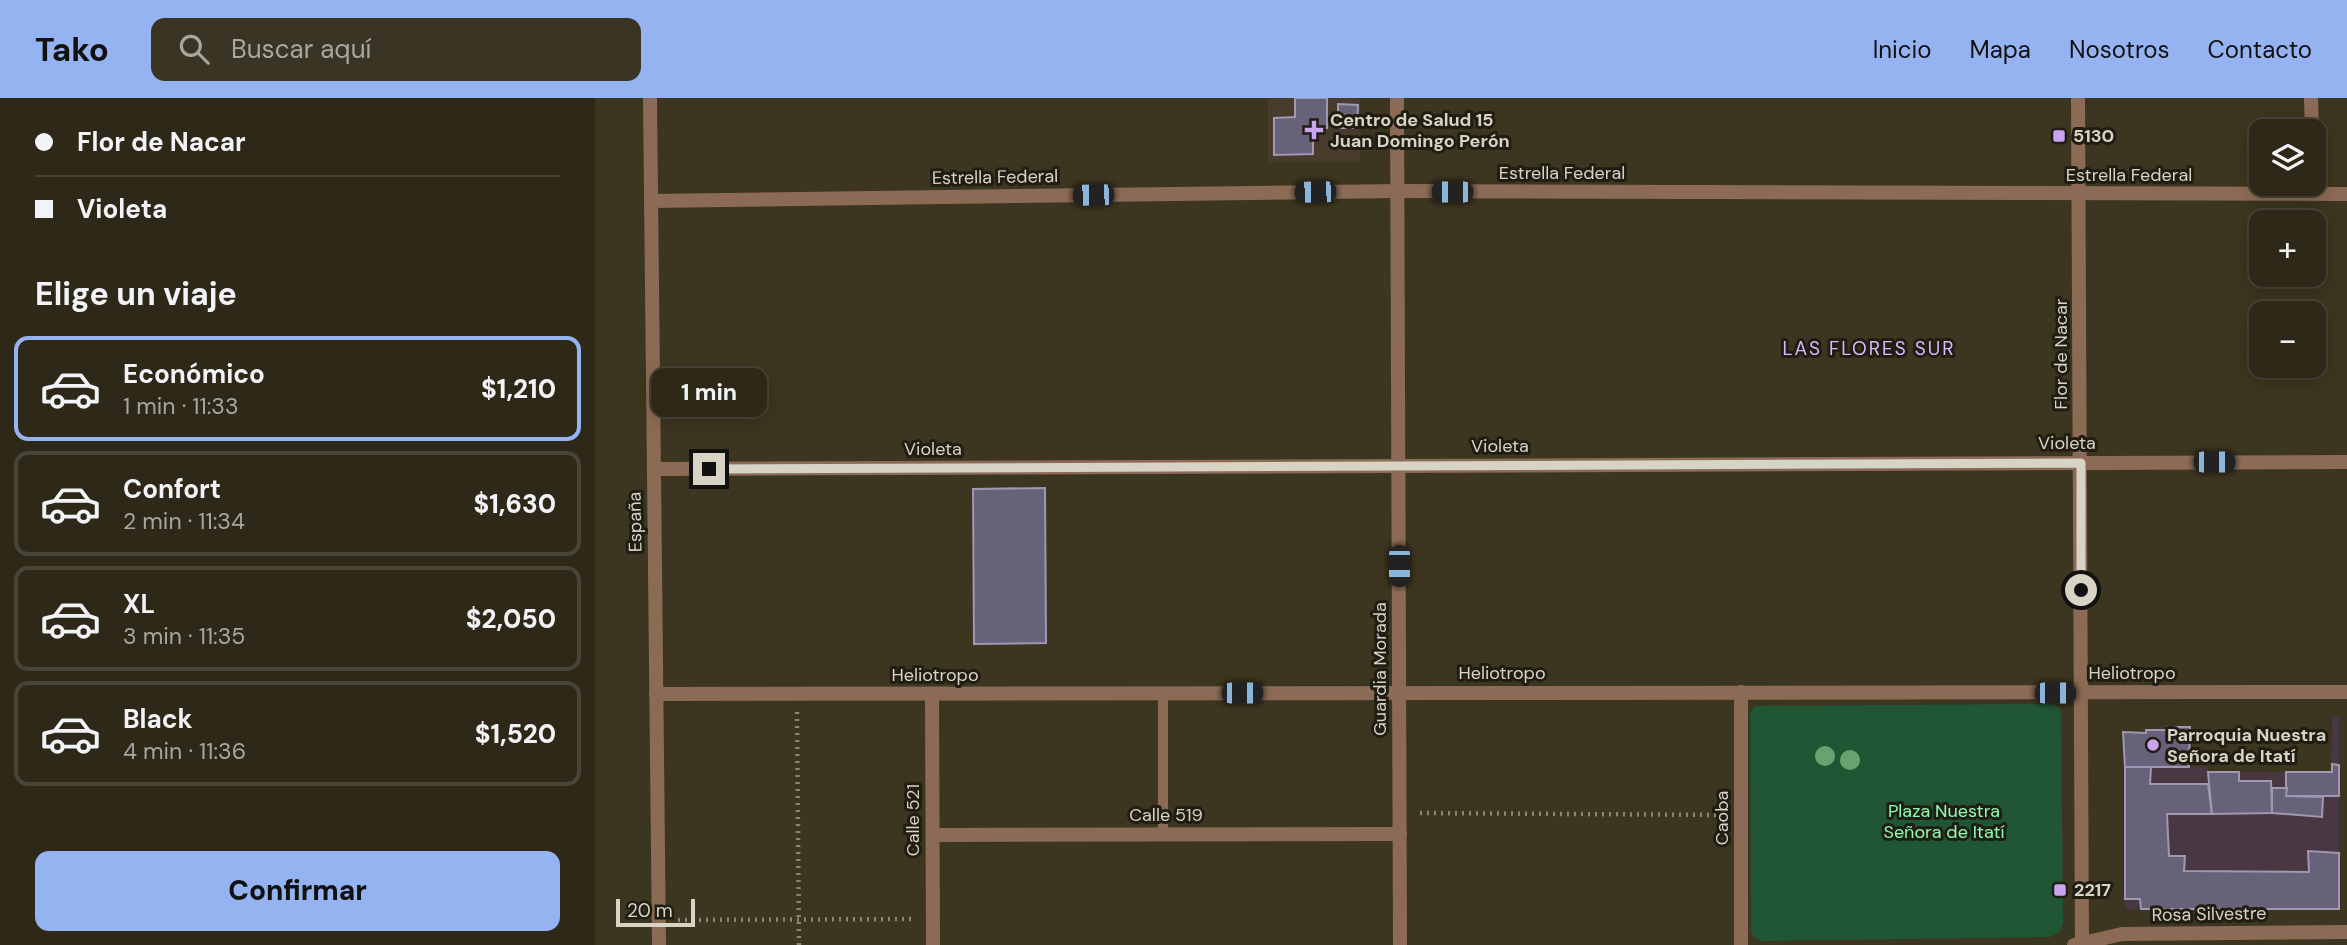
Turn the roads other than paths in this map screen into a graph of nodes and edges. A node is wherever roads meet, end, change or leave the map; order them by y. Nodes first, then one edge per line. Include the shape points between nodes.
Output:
1 (650, 98) edge
2 (1397, 98) edge
3 (2078, 98) edge
4 (2311, 98) edge
5 (2312, 119) edge
6 (2249, 190) edge
7 (1398, 191) junction
8 (2326, 191) edge
9 (2080, 194) junction
10 (2347, 194) edge
11 (651, 201) junction
12 (2347, 461) edge
13 (2081, 463) junction
14 (1398, 466) junction
15 (654, 469) junction
16 (1741, 692) junction
17 (2347, 692) edge
18 (1163, 693) junction
19 (1399, 693) junction
20 (2081, 693) junction
21 (656, 694) junction
22 (932, 694) junction
23 (1400, 834) junction
24 (933, 835) junction
25 (1164, 835) junction
26 (2347, 932) edge
27 (2079, 944) edge
28 (659, 945) edge
29 (933, 945) edge
30 (1400, 945) edge
31 (1741, 945) edge

1 - 11 street, España
2 - 7 street, Guardia Morada
3 - 9 street, Flor de Nacar
4 - 5 street
6 - 9 street, Estrella Federal
7 - 9 street, Estrella Federal
7 - 11 street, Estrella Federal
7 - 14 street, Guardia Morada
8 - 10 street, Estrella Federal
9 - 13 street, Flor de Nacar
11 - 15 street, España
12 - 13 street, Violeta
13 - 14 street, Violeta
13 - 20 street, Flor de Nacar
14 - 15 street, Violeta
14 - 19 street, Guardia Morada
15 - 21 street, España
16 - 19 street, Heliotropo
16 - 20 street, Heliotropo
16 - 31 street, Caoba
17 - 20 street, Heliotropo
18 - 19 street, Heliotropo
18 - 22 street, Heliotropo
18 - 25 lane
19 - 23 street, Guardia Morada
20 - 27 street, Flor de Nacar
21 - 22 street, Heliotropo
21 - 28 street, España
22 - 24 street, Calle 521
23 - 25 street, Calle 519
23 - 30 street, Guardia Morada
24 - 25 street, Calle 519
24 - 29 street, Calle 521
26 - 27 street, Rosa Silvestre via 2122,934

